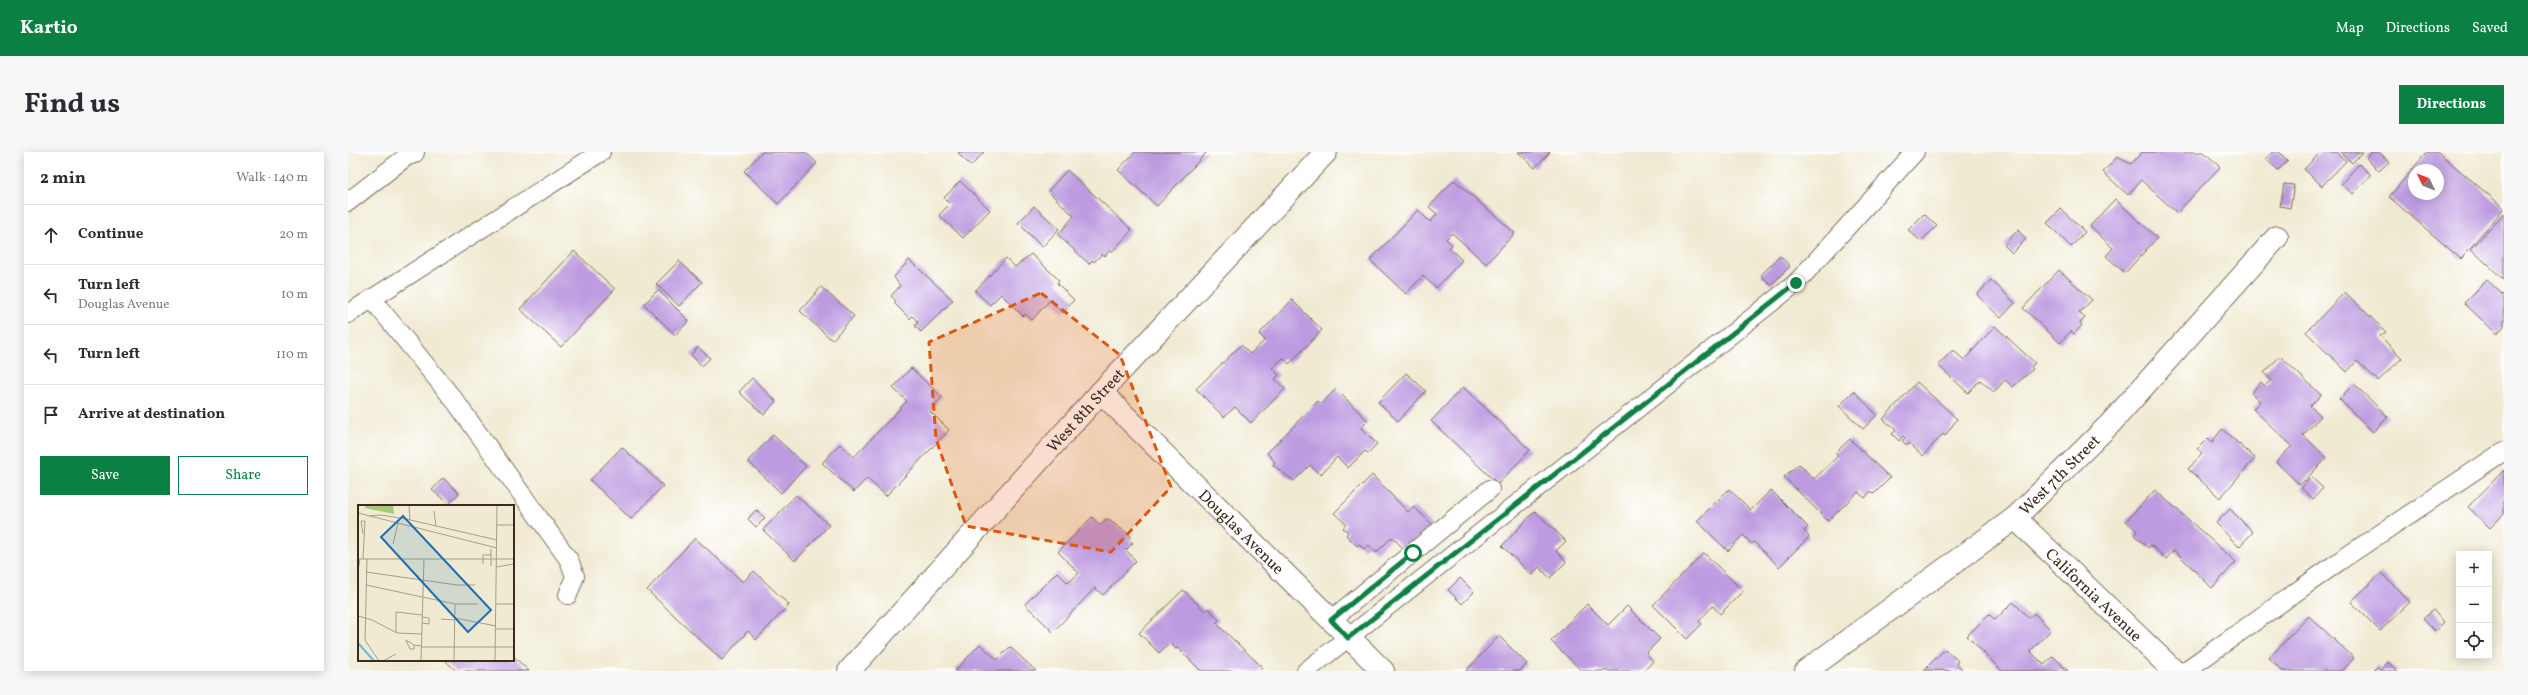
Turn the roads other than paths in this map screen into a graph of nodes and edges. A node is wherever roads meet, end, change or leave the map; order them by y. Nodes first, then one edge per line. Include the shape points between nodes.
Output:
1 (601, 152) edge
2 (1326, 152) edge
3 (1914, 152) edge
4 (412, 153) edge
5 (348, 202) edge
6 (2277, 238) dead end
7 (372, 299) junction
8 (348, 314) edge
9 (1101, 392) junction
10 (2504, 451) edge
11 (1490, 489) dead end
12 (2015, 518) junction
13 (568, 595) dead end
14 (1331, 620) junction
15 (1348, 638) junction
16 (848, 671) edge
17 (1306, 671) edge
18 (1383, 671) edge
19 (1806, 671) edge
20 (2174, 671) edge
21 (2185, 671) edge

1 - 7 lane
2 - 9 street, West 8th Street
3 - 15 lane via 1796,283
4 - 5 lane
6 - 12 street, West 7th Street via 2110,424
7 - 8 lane
7 - 13 lane via 456,401 569,560 575,576
9 - 14 street, Douglas Avenue
9 - 16 street, West 8th Street
10 - 21 lane via 2341,560
11 - 14 lane
12 - 19 street, West 7th Street
12 - 20 street, California Avenue
14 - 15 street, Douglas Avenue
15 - 17 lane
15 - 18 street, Douglas Avenue

